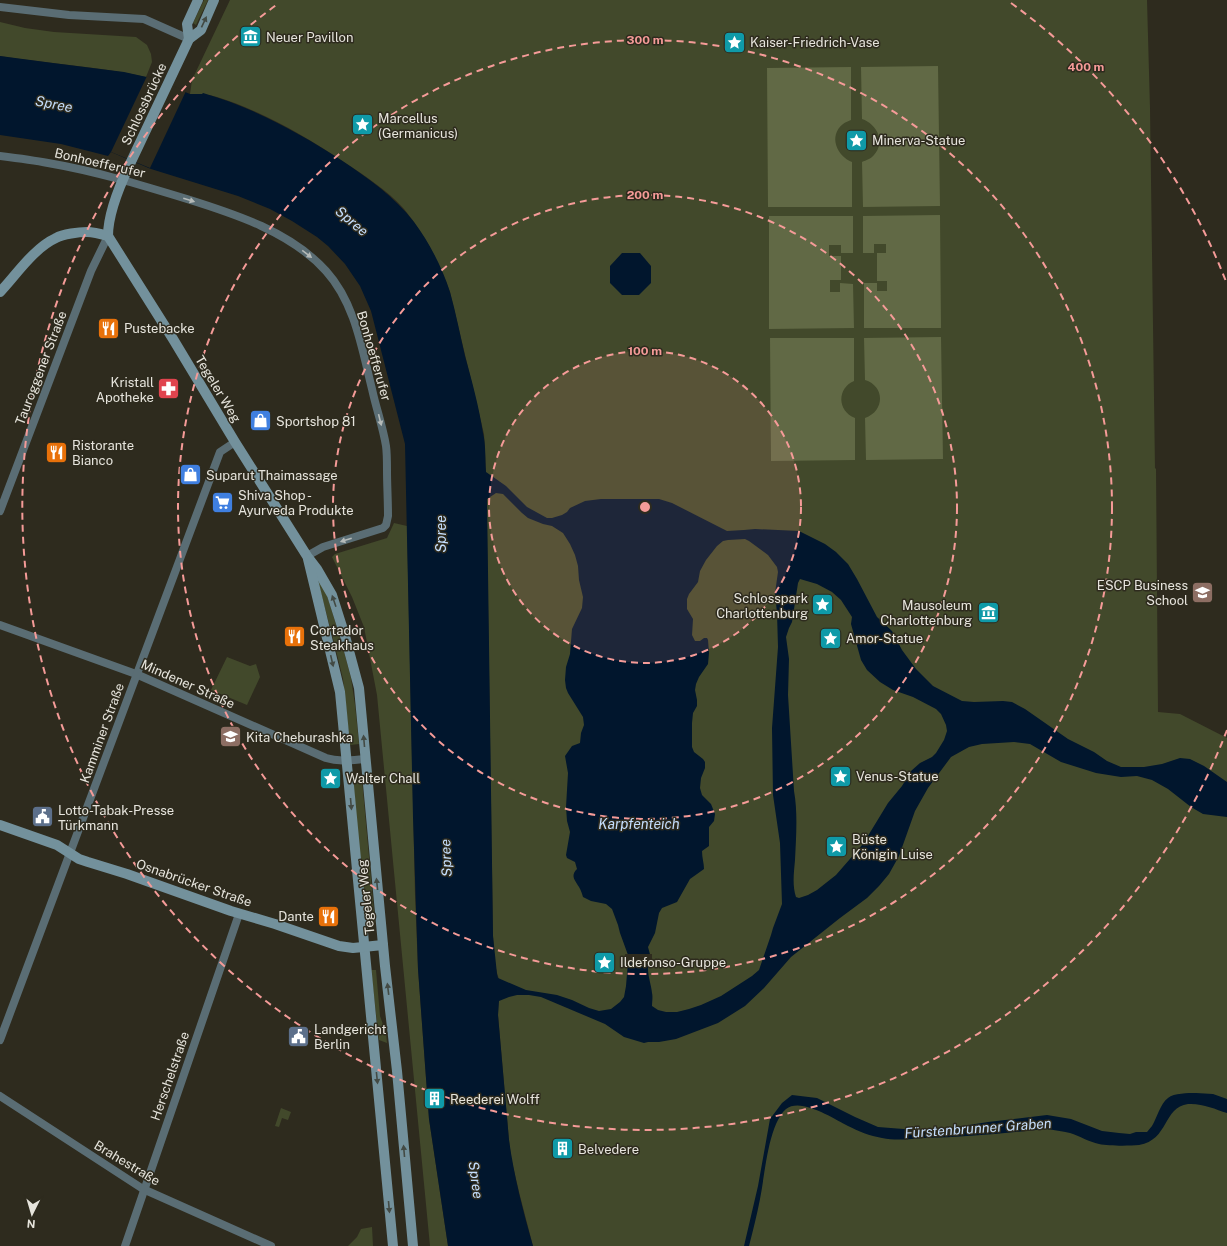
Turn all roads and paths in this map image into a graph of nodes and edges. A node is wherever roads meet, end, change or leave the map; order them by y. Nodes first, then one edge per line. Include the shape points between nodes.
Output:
1 (198, 0) edge
2 (214, 0) edge
3 (0, 7) edge
4 (189, 39) junction
5 (0, 156) edge
6 (123, 180) junction
7 (108, 236) junction
8 (0, 292) edge
9 (235, 442) junction
10 (0, 511) edge
11 (307, 556) junction
12 (0, 625) edge
13 (136, 674) junction
14 (365, 759) junction
15 (346, 761) junction
16 (0, 825) edge
17 (71, 853) junction
18 (239, 914) junction
19 (383, 945) junction
20 (364, 947) junction
21 (0, 1040) edge
22 (0, 1096) edge
23 (143, 1189) junction
24 (266, 1245) edge
25 (124, 1246) edge
26 (393, 1246) edge
27 (413, 1246) edge

1 - 4 main road via 187,24
4 -> 2 main road via 201,30
3 - 4 street via 144,18
4 - 6 main road, Schlossbrücke
5 - 6 street, Bonhoefferufer via 48,163
6 - 7 main road, Schlossbrücke via 110,220
6 -> 11 street, Bonhoefferufer via 226,211 274,232 314,259 338,286 348,306 386,446 388,516 383,528 323,547
7 - 8 main road via 88,232 56,238 33,255
7 - 9 main road, Tegeler Weg
7 - 10 street, Tauroggener Straße via 91,271
9 - 11 main road, Tegeler Weg
9 - 13 street, Kamminer Straße via 220,452
14 -> 11 main road, Tegeler Weg via 359,688 345,636 332,595
11 -> 15 main road, Tegeler Weg via 340,692
12 - 13 street, Mindener Straße
13 - 15 street, Mindener Straße via 326,758
13 - 17 street, Kamminer Straße
14 - 15 street, Mindener Straße
19 -> 14 main road, Tegeler Weg
15 -> 20 main road, Tegeler Weg
16 - 17 main road, Osnabrücker Straße via 57,845
17 - 18 main road, Osnabrücker Straße via 88,862
17 - 21 street, Kamminer Straße
18 - 20 main road, Osnabrücker Straße via 340,946
18 - 23 street, Herschelstraße
19 - 20 main road, Osnabrücker Straße
27 -> 19 main road, Tegeler Weg
20 -> 26 main road, Tegeler Weg
22 - 23 street, Brahestraße
23 - 24 street, Brahestraße
23 - 25 street, Herschelstraße

